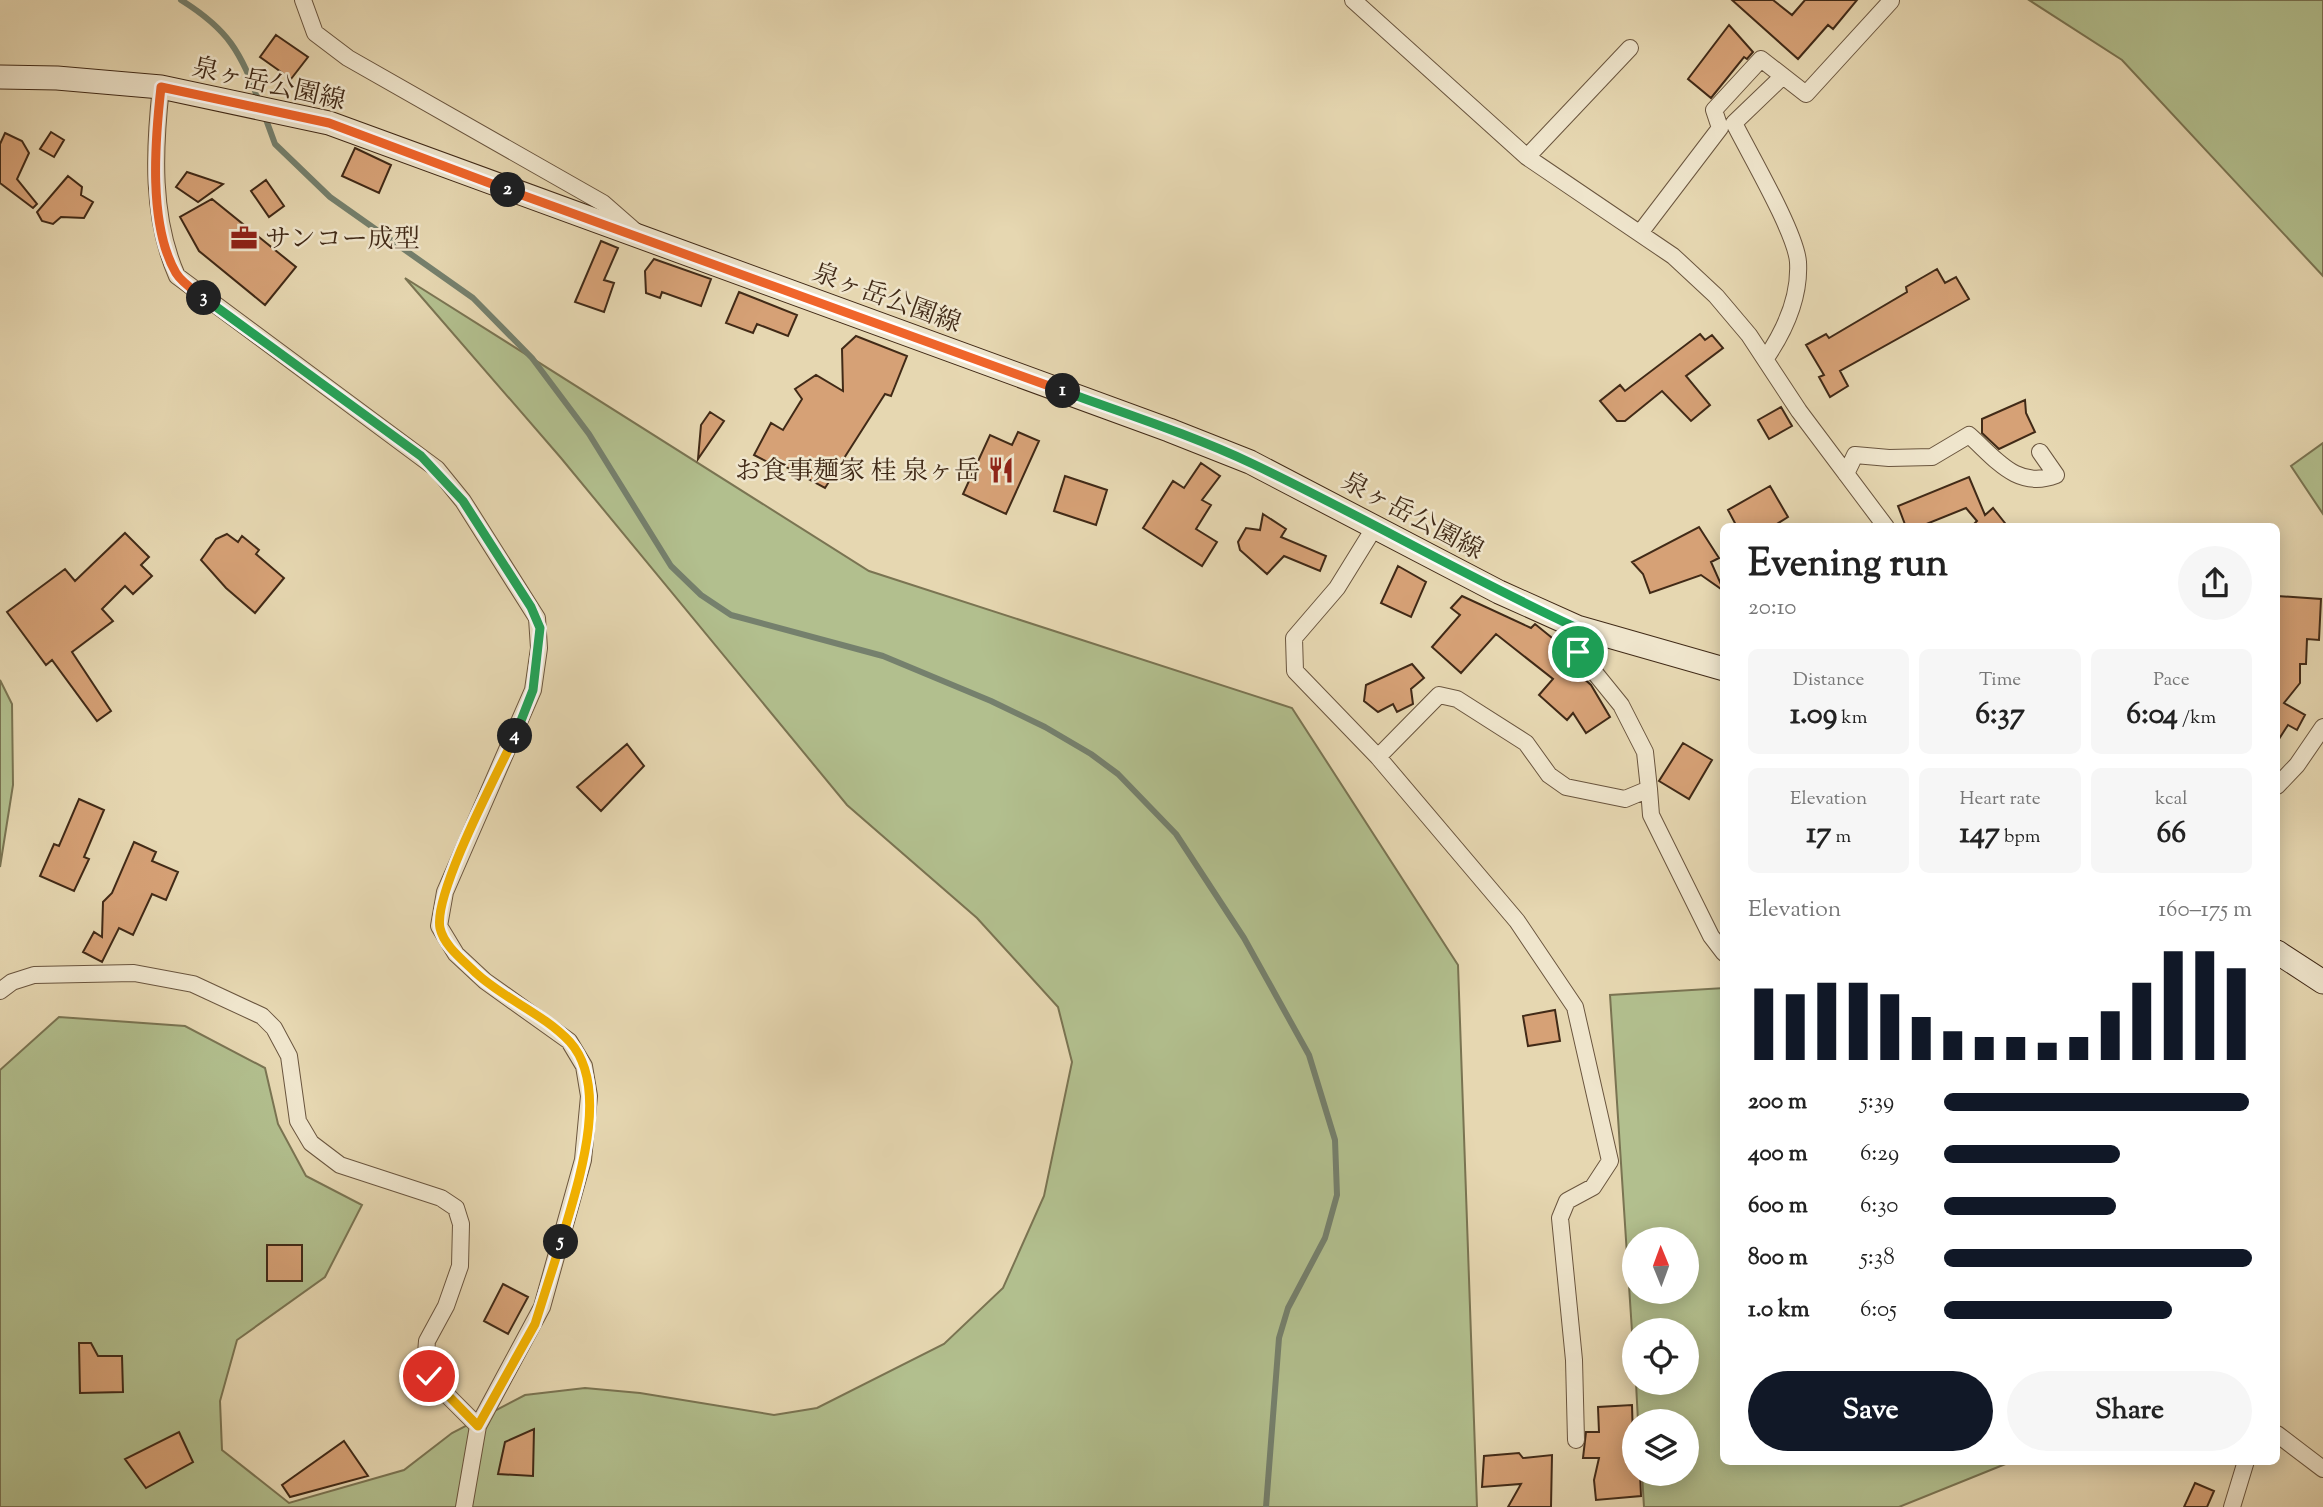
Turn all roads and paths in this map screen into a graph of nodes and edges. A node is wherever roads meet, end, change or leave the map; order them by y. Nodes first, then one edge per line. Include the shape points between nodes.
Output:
1 (303, 0) edge
2 (1353, 0) edge
3 (1891, 1) edge
4 (1630, 48) dead end
5 (1783, 76) junction
6 (0, 77) edge
7 (161, 87) junction
8 (1527, 157) junction
9 (1640, 233) junction
10 (643, 237) junction
11 (1766, 358) junction
12 (2040, 452) dead end
13 (1846, 474) junction
14 (1883, 523) edge
15 (1376, 525) junction
16 (1577, 628) junction
17 (1720, 668) edge
18 (2323, 727) edge
19 (1378, 757) junction
20 (2280, 783) edge
21 (1649, 789) junction
22 (1720, 947) edge
23 (2280, 954) edge
24 (2323, 982) edge
25 (0, 991) edge
26 (478, 1426) junction
27 (2280, 1436) edge
28 (1576, 1440) dead end
29 (2245, 1465) edge
30 (2323, 1469) edge
31 (464, 1507) edge
32 (2232, 1507) edge

1 - 10 street via 315,33 348,58 603,202
2 - 8 street
3 - 5 street via 1806,94
4 - 8 street
5 - 9 street via 1761,59 1714,110 1720,128
5 - 11 street via 1734,123 1798,259 1796,296
6 - 7 main road, 泉ヶ岳公園線
7 - 10 main road, 泉ヶ岳公園線 via 329,123
7 - 26 street via 158,202 166,252 177,276 437,469 463,501 537,618 539,648 533,690 445,892 439,926 456,954 485,981 573,1047 584,1066 589,1118 577,1183 542,1307
8 - 9 street
9 - 11 street via 1716,296
10 - 15 main road, 泉ヶ岳公園線 via 1169,430 1250,462
11 - 13 street
12 - 13 street via 2056,475 2037,482 2015,476 1969,435 1932,457 1855,455
13 - 14 street
15 - 16 main road, 泉ヶ岳公園線 via 1499,592
15 - 19 street via 1337,588 1294,638 1293,652 1295,671
16 - 17 main road, 泉ヶ岳公園線
16 - 21 street via 1578,652 1621,705 1645,751
18 - 20 street
19 - 21 street via 1438,695 1458,699 1526,743 1549,775 1566,787 1625,799
19 - 28 street via 1517,921 1575,1007 1610,1161 1593,1188 1567,1201 1560,1217 1574,1360
21 - 22 street via 1651,815
23 - 24 main road
25 - 26 street via 34,975 134,973 193,984 262,1016 289,1056 298,1121 311,1143 340,1165 441,1198 456,1208 461,1224 460,1266 427,1341 425,1366
26 - 31 street
27 - 30 street
29 - 32 street

